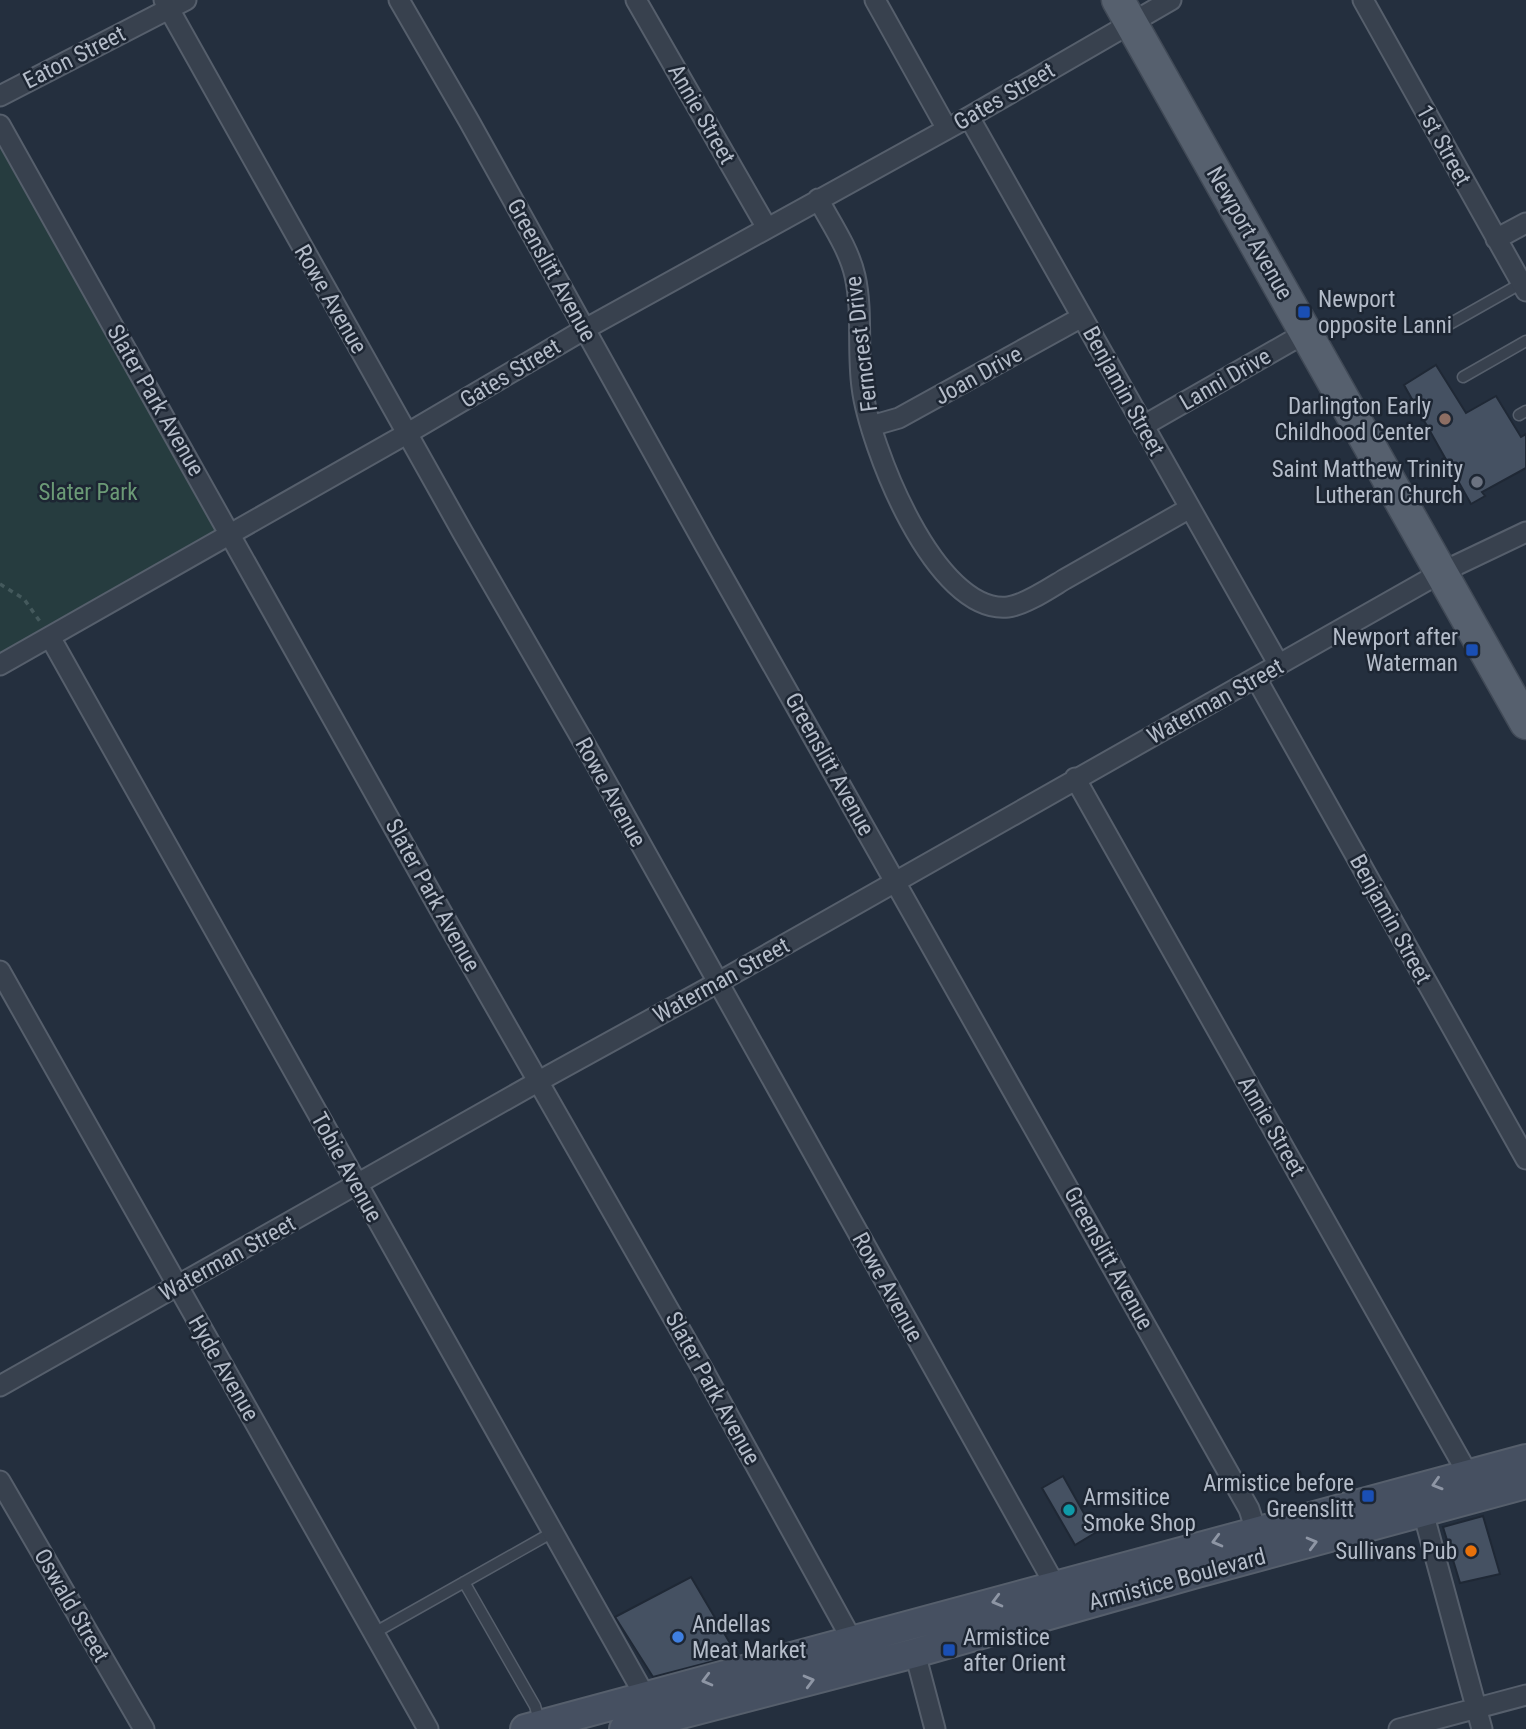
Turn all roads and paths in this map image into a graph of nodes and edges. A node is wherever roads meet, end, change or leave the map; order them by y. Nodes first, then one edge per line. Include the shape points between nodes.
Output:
1 (399, 0) edge
2 (636, 0) edge
3 (875, 0) edge
4 (1171, 0) edge
5 (1363, 0) edge
6 (173, 3) edge
7 (1124, 11) edge
8 (0, 96) edge
9 (969, 117) junction
10 (0, 125) edge
11 (947, 129) junction
12 (818, 199) junction
13 (1526, 223) edge
14 (767, 228) junction
15 (1496, 239) junction
16 (1524, 287) edge
17 (1082, 317) junction
18 (1446, 326) dead end
19 (585, 329) junction
20 (1307, 332) junction
21 (1526, 341) edge
22 (1463, 377) dead end
23 (871, 426) junction
24 (1143, 426) junction
25 (408, 433) junction
26 (1190, 508) junction
27 (1526, 532) edge
28 (231, 533) junction
29 (1441, 572) junction
30 (0, 584) edge
31 (50, 637) junction
32 (0, 665) edge
33 (1279, 665) junction
34 (1256, 678) junction
35 (1526, 723) edge
36 (1076, 778) junction
37 (895, 881) junction
38 (0, 971) edge
39 (717, 983) junction
40 (539, 1081) junction
41 (1526, 1159) edge
42 (357, 1185) junction
43 (178, 1286) junction
44 (0, 1386) edge
45 (1526, 1459) edge
46 (1468, 1474) junction
47 (0, 1481) edge
48 (1526, 1484) edge
49 (1423, 1511) junction
50 (1256, 1531) junction
51 (553, 1532) junction
52 (464, 1582) junction
53 (1055, 1585) junction
54 (374, 1633) junction
55 (852, 1640) junction
56 (915, 1653) junction
57 (861, 1667) junction
58 (1526, 1695) edge
59 (645, 1696) junction
60 (1476, 1708) junction
61 (533, 1727) edge
62 (144, 1729) edge
63 (428, 1729) edge
64 (624, 1729) edge
65 (935, 1729) edge
66 (1399, 1729) edge
67 (1482, 1729) edge

1 - 19 street, Greenslitt Avenue
2 - 14 street, Annie Street
3 - 11 street
4 - 7 street, Gates Street
5 - 15 street, 1st Street
6 - 8 street, Eaton Street
6 - 25 street, Rowe Avenue
7 - 9 street, Gates Street
7 - 20 main road, Newport Avenue
9 - 11 street, Gates Street
9 - 17 street, Benjamin Street
10 - 28 street, Slater Park Avenue
11 - 12 street, Gates Street
12 - 14 street, Gates Street
12 - 23 street, Ferncrest Drive via 854,274 862,388
13 - 15 street
14 - 19 street, Gates Street
15 - 16 street, 1st Street
16 - 18 lane
17 - 23 street, Joan Drive via 899,418
17 - 24 street, Benjamin Street
19 - 25 street, Gates Street
19 - 37 street, Greenslitt Avenue
20 - 24 street, Lanni Drive
20 - 29 main road, Newport Avenue
21 - 22 lane
23 - 26 street, Ferncrest Drive via 894,490 940,570 960,591 987,605 1009,607 1039,594
24 - 26 street, Benjamin Street
25 - 28 street, Gates Street
25 - 39 street, Rowe Avenue
26 - 33 street, Benjamin Street
27 - 29 street, Waterman Street
28 - 31 street, Gates Street
28 - 40 street, Slater Park Avenue
29 - 33 street, Waterman Street
29 - 35 main road, Newport Avenue
30 - 31 path via 24,599
31 - 32 street, Gates Street
31 - 42 street, Tobie Avenue
33 - 34 street, Waterman Street
34 - 36 street, Waterman Street
34 - 41 street, Benjamin Street
36 - 37 street, Waterman Street
36 - 46 street, Annie Street
37 - 39 street, Waterman Street
37 - 50 street, Greenslitt Avenue via 1249,1509
38 - 43 street, Hyde Avenue
39 - 40 street, Waterman Street
39 - 53 street, Rowe Avenue
40 - 42 street, Waterman Street
40 - 55 street, Slater Park Avenue
42 - 43 street, Waterman Street
42 - 51 street, Tobie Avenue
43 - 44 street, Waterman Street
43 - 54 street, Hyde Avenue
45 - 46 main road, Armistice Boulevard
46 -> 50 main road, Armistice Boulevard
47 - 62 street, Oswald Street
48 - 49 main road, Armistice Boulevard
56 -> 49 main road, Armistice Boulevard
49 - 60 street
50 -> 53 main road, Armistice Boulevard
51 - 52 lane
51 - 59 street, Tobie Avenue
52 - 54 lane
52 - 61 lane via 536,1706
53 -> 55 main road, Armistice Boulevard
54 - 63 street, Hyde Avenue
55 - 57 street, Slater Park Avenue
55 -> 59 main road, Armistice Boulevard
56 - 57 main road, Armistice Boulevard
56 - 65 street
64 -> 57 main road, Armistice Boulevard
58 - 60 street
59 - 61 main road, Armistice Boulevard
60 - 66 street
60 - 67 street

